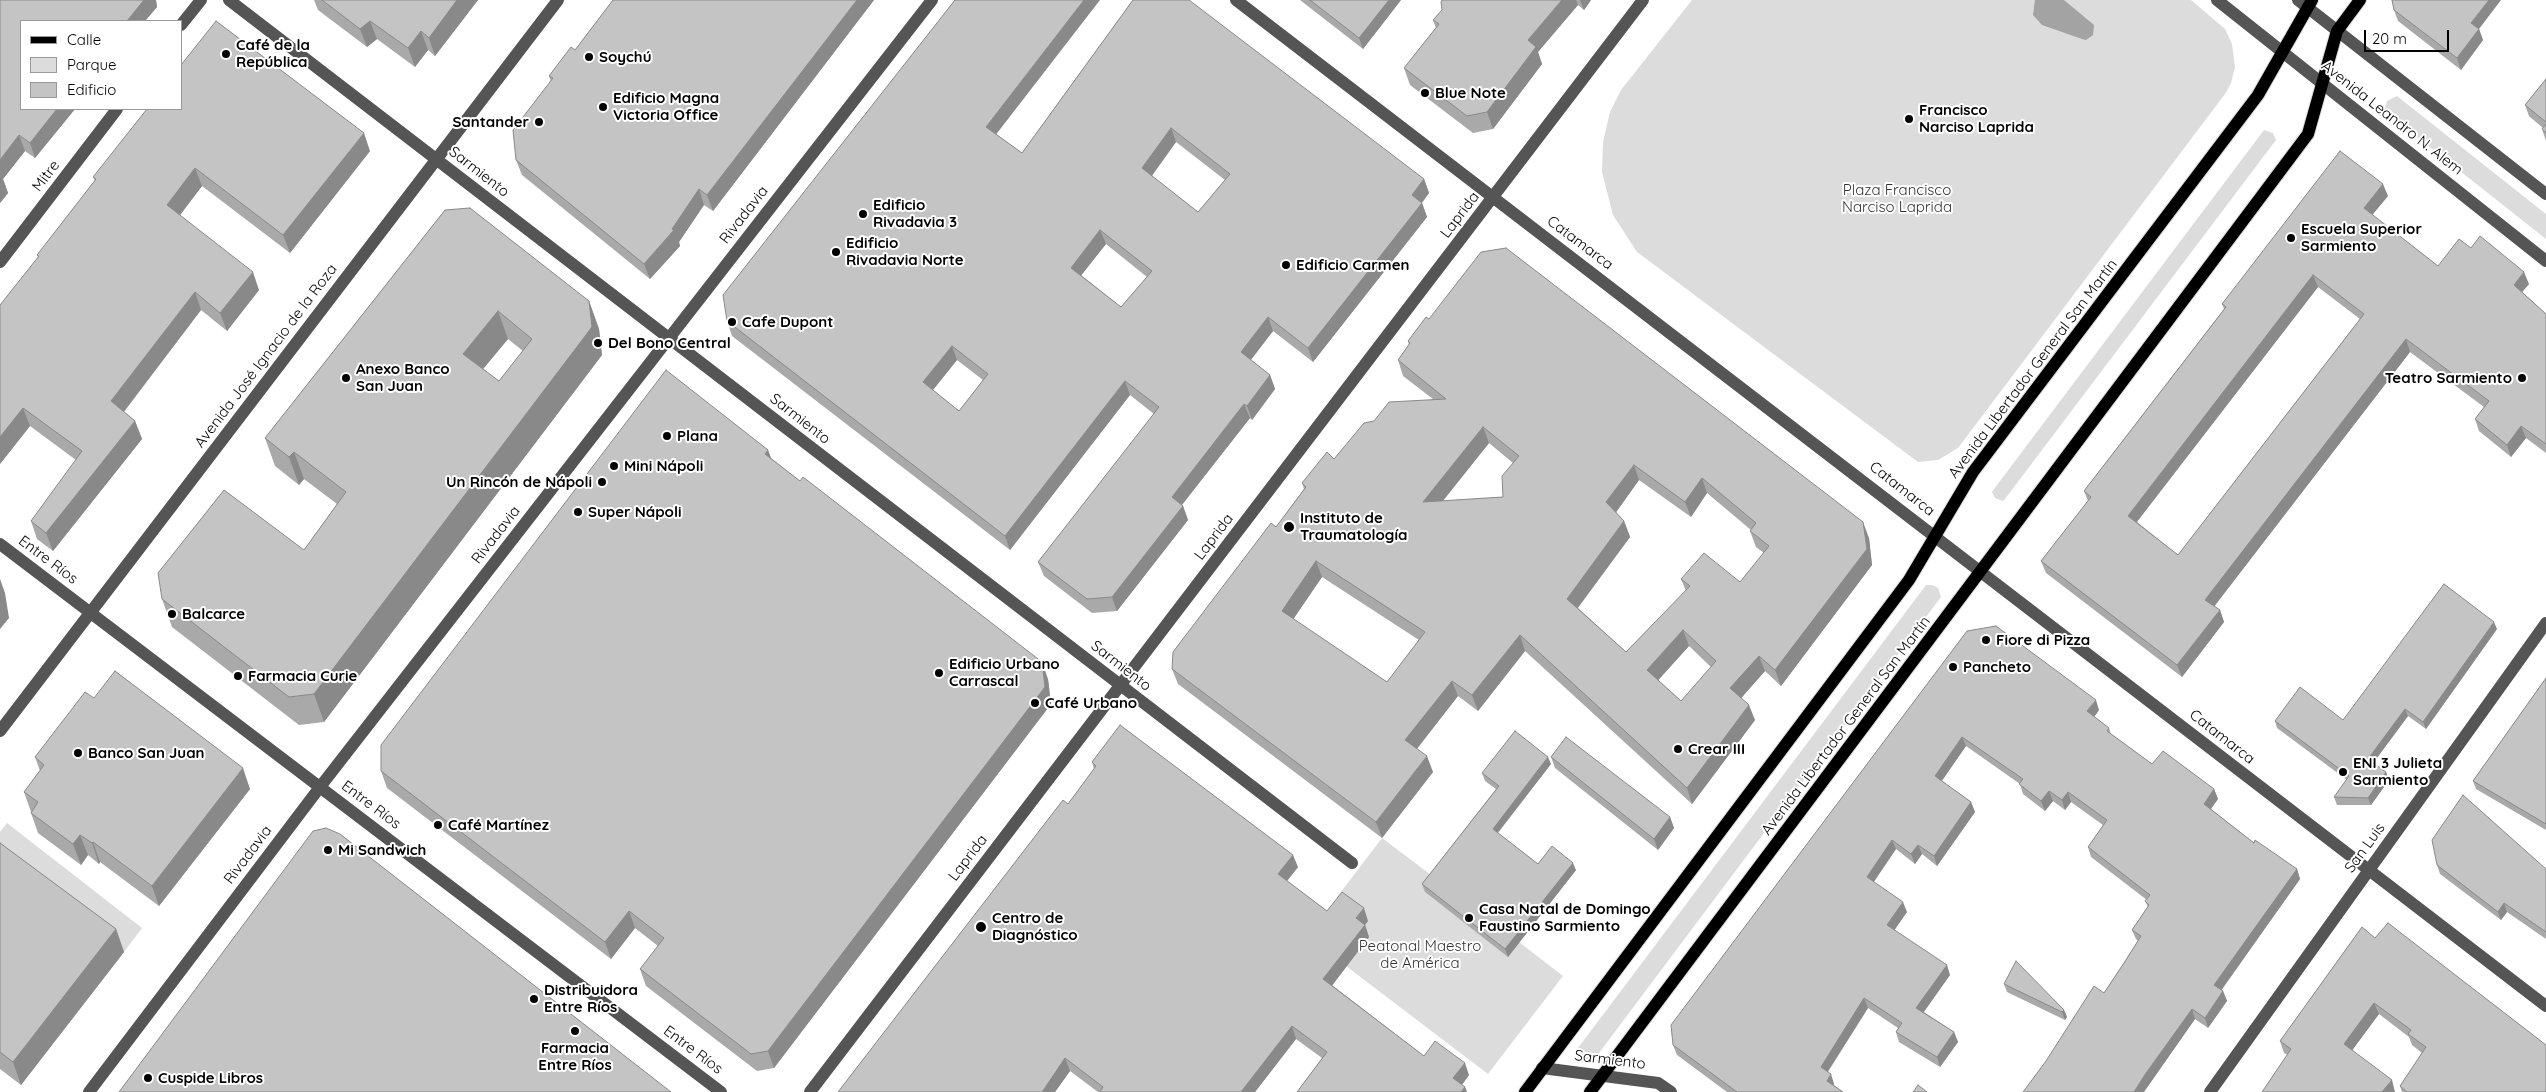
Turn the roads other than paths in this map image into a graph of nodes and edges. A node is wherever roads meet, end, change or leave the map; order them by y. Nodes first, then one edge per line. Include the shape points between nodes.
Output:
1 (201, 0) edge
2 (229, 0) edge
3 (558, 0) edge
4 (932, 0) edge
5 (1236, 0) edge
6 (1643, 0) edge
7 (2217, 0) edge
8 (2360, 0) edge
9 (2306, 2) edge
10 (182, 24) edge
11 (2337, 31) junction
12 (2282, 52) junction
13 (2322, 84) junction
14 (117, 110) edge
15 (436, 159) junction
16 (2546, 194) edge
17 (1494, 197) junction
18 (2546, 261) edge
19 (0, 262) edge
20 (668, 338) junction
21 (1936, 536) junction
22 (0, 544) edge
23 (1980, 571) junction
24 (91, 612) junction
25 (2546, 623) edge
26 (1120, 686) junction
27 (0, 731) edge
28 (320, 787) junction
29 (1352, 862) dead end
30 (2369, 870) junction
31 (2546, 1006) edge
32 (1542, 1068) junction
33 (1602, 1076) junction
34 (89, 1092) edge
35 (721, 1092) edge
36 (810, 1092) edge
37 (1525, 1092) edge
38 (1590, 1092) edge
39 (1671, 1092) edge
40 (2210, 1092) edge

1 - 10 street
2 - 15 street, Sarmiento
3 - 15 street, Avenida José Ignacio de la Roza
4 - 20 street, Rivadavia
5 - 17 street, Catamarca
6 - 17 street, Laprida
7 - 12 street, Avenida Leandro N. Alem
8 - 11 main road, Avenida Libertador General San Martín
9 - 11 street
9 - 12 main road, Avenida Libertador General San Martín
11 - 13 main road, Avenida Libertador General San Martín
11 - 16 street
12 - 13 street, Avenida Leandro N. Alem
12 - 21 main road, Avenida Libertador General San Martín via 2258,96 1974,472
13 - 18 street, Avenida Leandro N. Alem
13 - 23 main road, Avenida Libertador General San Martín via 2308,134
14 - 19 street, Mitre
15 - 20 street, Sarmiento
15 - 24 street, Avenida José Ignacio de la Roza
17 - 21 street, Catamarca
17 - 26 street, Laprida
20 - 26 street, Sarmiento
20 - 28 street, Rivadavia
21 - 23 street, Catamarca
21 - 32 main road, Avenida Libertador General San Martín via 1909,580
22 - 24 street, Entre Ríos
23 - 30 street, Catamarca
23 - 33 main road, Avenida Libertador General San Martín
24 - 27 street, Avenida José Ignacio de la Roza
24 - 28 street, Entre Ríos
25 - 30 street, San Luis
26 - 29 street, Sarmiento
26 - 36 street, Laprida
28 - 34 street, Rivadavia
28 - 35 street, Entre Ríos
30 - 31 street, Catamarca
30 - 40 street, San Luis
32 - 33 street, Sarmiento
32 - 37 main road, Avenida Libertador General San Martín
33 - 38 main road, Avenida Libertador General San Martín
33 - 39 street, Sarmiento via 1658,1083

